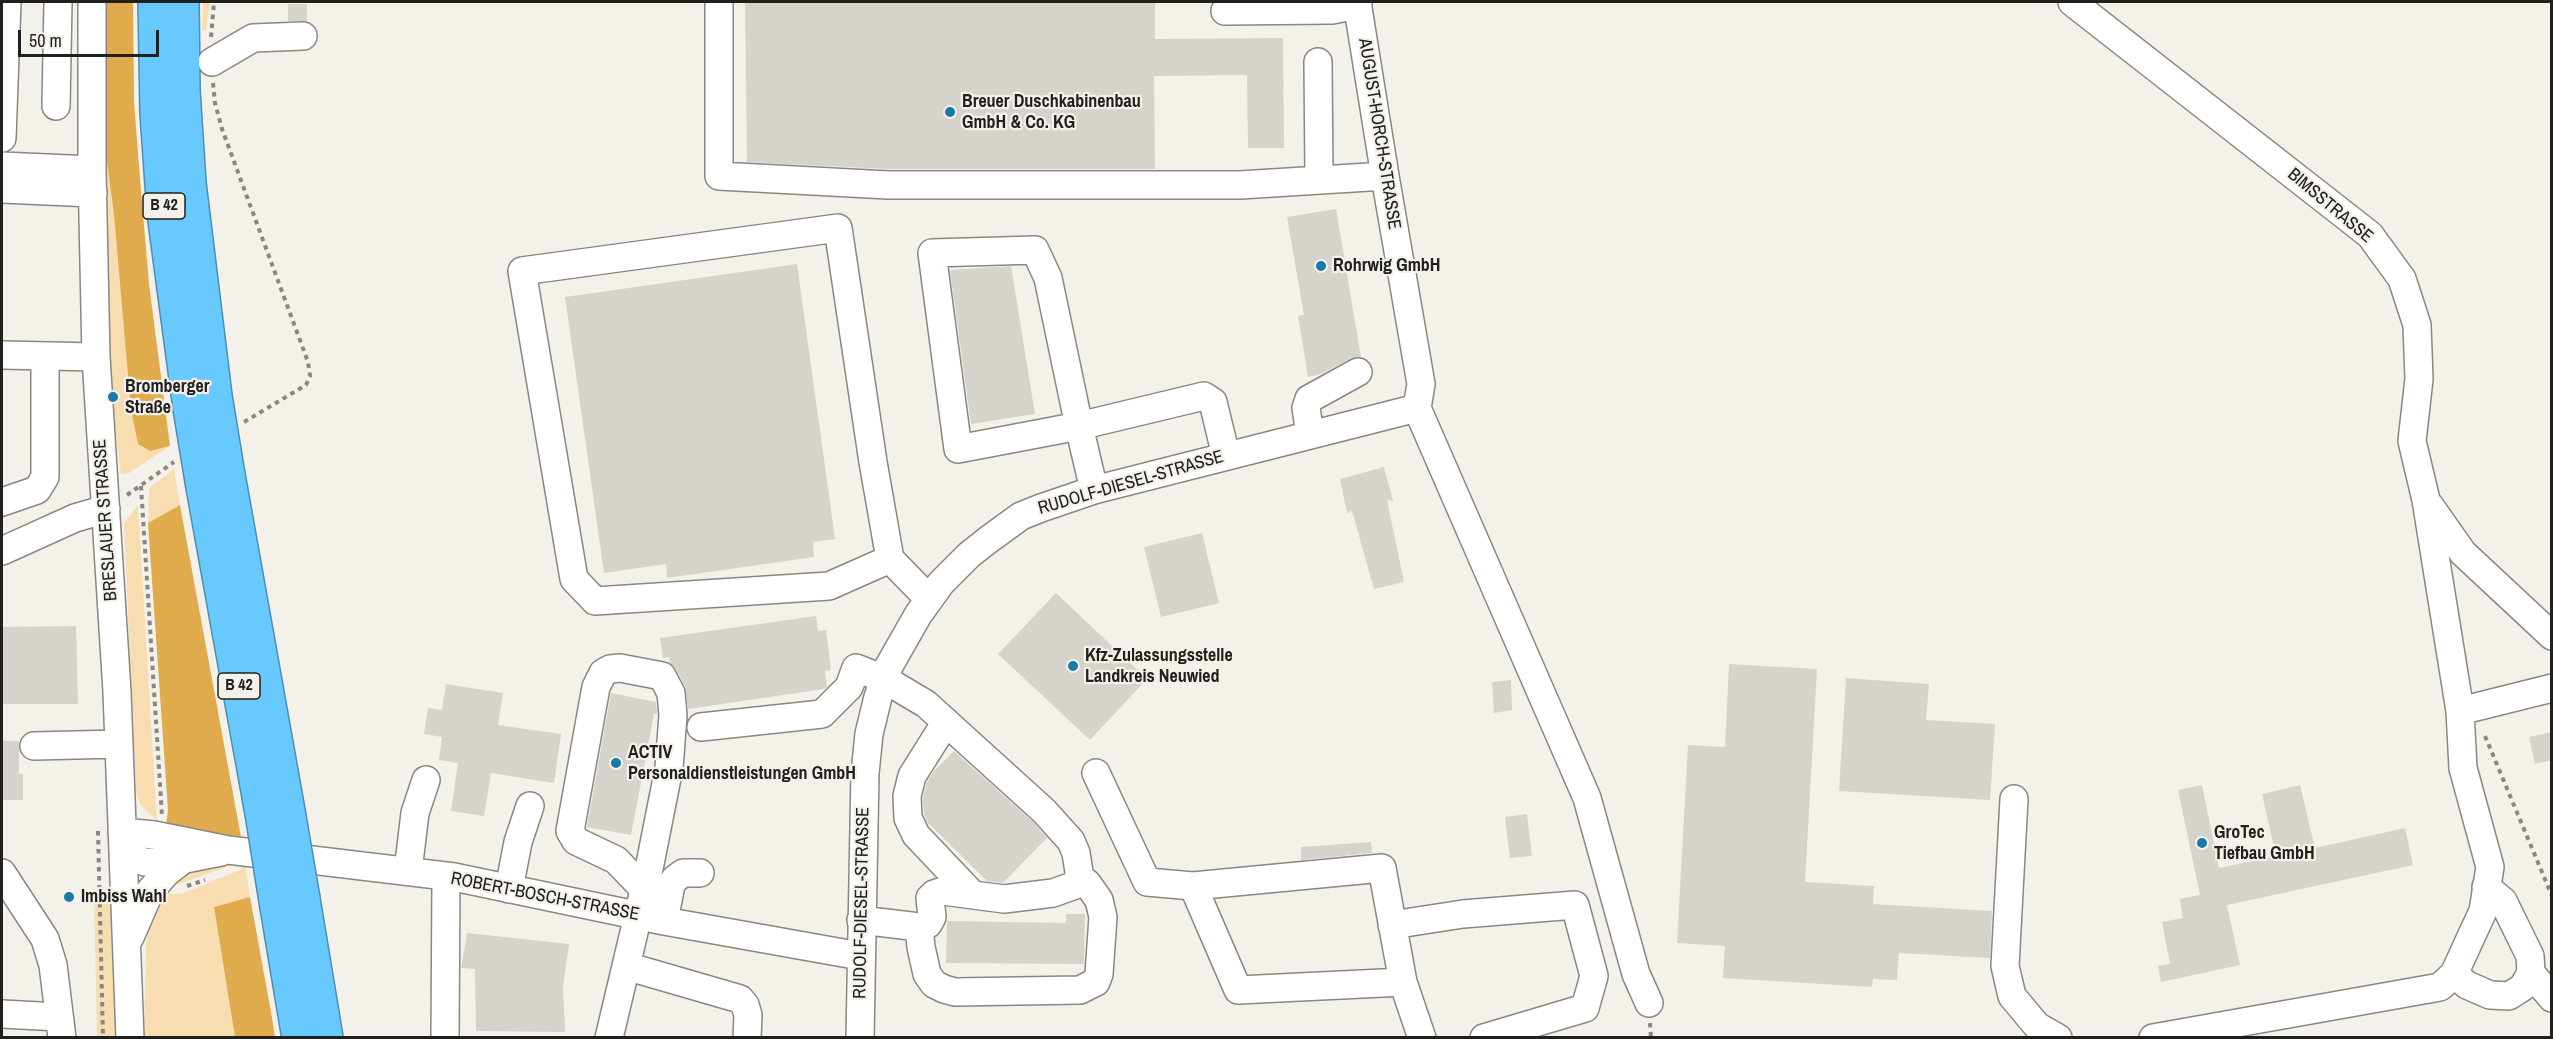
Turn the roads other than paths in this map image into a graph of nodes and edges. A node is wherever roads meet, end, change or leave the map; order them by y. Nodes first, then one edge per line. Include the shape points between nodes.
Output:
1 (7, 2) edge
2 (58, 2) edge
3 (92, 2) edge
4 (155, 2) edge
5 (182, 2) edge
6 (719, 2) edge
7 (2072, 2) edge
8 (1358, 3) edge
9 (1225, 11) dead end
10 (303, 36) dead end
11 (212, 62) road end
12 (1318, 62) dead end
13 (56, 106) dead end
14 (2, 138) edge
15 (2, 166) edge
16 (1384, 176) junction
17 (1319, 179) junction
18 (92, 182) junction
19 (2, 189) edge
20 (2, 355) edge
21 (45, 356) junction
22 (96, 357) junction
23 (1358, 372) dead end
24 (203, 402) junction
25 (1417, 408) junction
26 (1079, 426) junction
27 (1310, 434) junction
28 (1226, 456) junction
29 (1094, 490) junction
30 (2426, 500) junction
31 (2, 502) edge
32 (106, 509) junction
33 (2, 551) edge
34 (890, 559) junction
35 (929, 599) junction
36 (2552, 636) edge
37 (884, 679) junction
38 (2552, 688) edge
39 (2466, 709) junction
40 (946, 722) junction
41 (701, 727) dead end
42 (119, 744) junction
43 (34, 746) dead end
44 (1096, 773) dead end
45 (426, 780) dead end
46 (2014, 800) dead end
47 (530, 806) dead end
48 (123, 844) junction
49 (228, 850) junction
50 (180, 862) junction
51 (408, 871) junction
52 (2, 873) edge
53 (700, 873) dead end
54 (446, 877) junction
55 (1076, 883) junction
56 (1193, 886) junction
57 (2487, 887) junction
58 (509, 889) junction
59 (644, 889) junction
60 (973, 895) junction
61 (290, 900) junction
62 (651, 919) junction
63 (861, 920) junction
64 (1392, 925) junction
65 (919, 927) junction
66 (127, 944) junction
67 (861, 956) junction
68 (626, 966) junction
69 (2531, 973) junction
70 (2454, 974) junction
71 (1402, 982) junction
72 (2552, 998) edge
73 (1649, 1003) dead end
74 (2, 1014) edge
75 (60, 1028) edge
76 (2163, 1037) edge
77 (130, 1038) edge
78 (299, 1038) edge
79 (326, 1038) edge
80 (445, 1038) edge
81 (609, 1038) edge
82 (747, 1038) edge
83 (860, 1038) edge
84 (1422, 1038) edge
85 (1485, 1038) edge
86 (2058, 1038) edge

1 - 14 street
2 - 13 street
3 - 18 street, BRESLAUER STRASSE
4 - 24 highway, B 42 via 164,213
5 - 24 highway, B 42 via 183,90
6 - 17 street via 719,176 888,185 1240,185
7 - 30 street, BIMSSTRASSE via 2370,235 2402,279 2417,325 2418,379 2412,441
8 - 9 street via 1332,10
8 - 16 street, AUGUST-HORCH-STRASSE
10 - 11 street via 253,38
12 - 17 street
15 - 18 street
16 - 17 street
16 - 25 street, AUGUST-HORCH-STRASSE via 1421,384
18 - 19 street
18 - 22 street, BRESLAUER STRASSE
20 - 21 street
21 - 22 street
21 - 31 street via 45,477 37,490
22 - 32 street, BRESLAUER STRASSE
23 - 27 street via 1309,399 1306,408
24 - 61 highway, B 42, bridge
25 - 27 street, RUDOLF-DIESEL-STRASSE
25 - 73 street via 1587,798 1636,974
26 - 26 street via 958,449 932,253 1035,250 1048,278
26 - 28 street via 1204,396 1214,402
26 - 29 street
27 - 28 street, RUDOLF-DIESEL-STRASSE
28 - 29 street, RUDOLF-DIESEL-STRASSE
29 - 35 street, RUDOLF-DIESEL-STRASSE via 1021,516 969,555
30 - 36 street via 2463,553
30 - 39 street, BIMSSTRASSE
32 - 33 street via 75,518
32 - 42 street, BRESLAUER STRASSE
34 - 34 street via 838,228 522,271 574,579 595,601 829,586
34 - 35 street
35 - 37 street, RUDOLF-DIESEL-STRASSE via 896,651
37 - 40 street via 926,704
37 - 41 street via 856,668 849,687 822,714
37 - 63 street, RUDOLF-DIESEL-STRASSE via 867,751
38 - 39 street
39 - 57 street, BIMSSTRASSE via 2463,768 2490,867
40 - 55 street via 1044,811 1071,841 1076,853
40 - 60 street via 912,776 907,796 908,818 916,835
42 - 43 street
42 - 48 street, BRESLAUER STRASSE
44 - 56 street via 1147,882
45 - 51 street via 415,813
46 - 86 street via 2005,966 2012,996 2037,1026
47 - 58 street
48 - 49 street, ROBERT-BOSCH-STRASSE via 159,836
48 - 50 street, ROBERT-BOSCH-STRASSE via 155,863
48 - 66 street, BRESLAUER STRASSE
49 - 50 street, ROBERT-BOSCH-STRASSE
49 - 51 street, ROBERT-BOSCH-STRASSE
50 - 66 street via 150,891
51 - 54 street, ROBERT-BOSCH-STRASSE
52 - 75 street via 45,939 53,965
53 - 62 street via 683,873 675,879
54 - 58 street, ROBERT-BOSCH-STRASSE
54 - 80 street
55 - 60 street via 1053,893 1018,898
55 - 65 street via 1087,883 1099,900 1102,917 1099,974 1095,982 1080,990 944,989 927,974
56 - 64 street via 1382,868
56 - 71 street via 1238,990
57 - 69 street via 2503,901 2530,956
57 - 70 street, BIMSSTRASSE via 2483,911
58 - 62 street, ROBERT-BOSCH-STRASSE
59 - 59 street via 671,759 671,693 666,679 657,673 610,669 603,673 596,687 570,831 576,841 616,860
59 - 62 street
60 - 65 street via 943,891 934,894 930,898 931,921
61 - 78 highway, B 42
61 - 79 highway, B 42
62 - 67 street, ROBERT-BOSCH-STRASSE
62 - 68 street
63 - 65 street
63 - 67 street, RUDOLF-DIESEL-STRASSE
64 - 71 street
64 - 85 street via 1463,914 1575,905 1594,976 1584,1008
66 - 77 street, BRESLAUER STRASSE
67 - 83 street, RUDOLF-DIESEL-STRASSE
68 - 81 street
68 - 82 street via 740,999 748,1015
69 - 70 street via 2523,987 2509,996 2490,995
69 - 72 street
70 - 76 street via 2440,987
71 - 84 street
74 - 75 street

